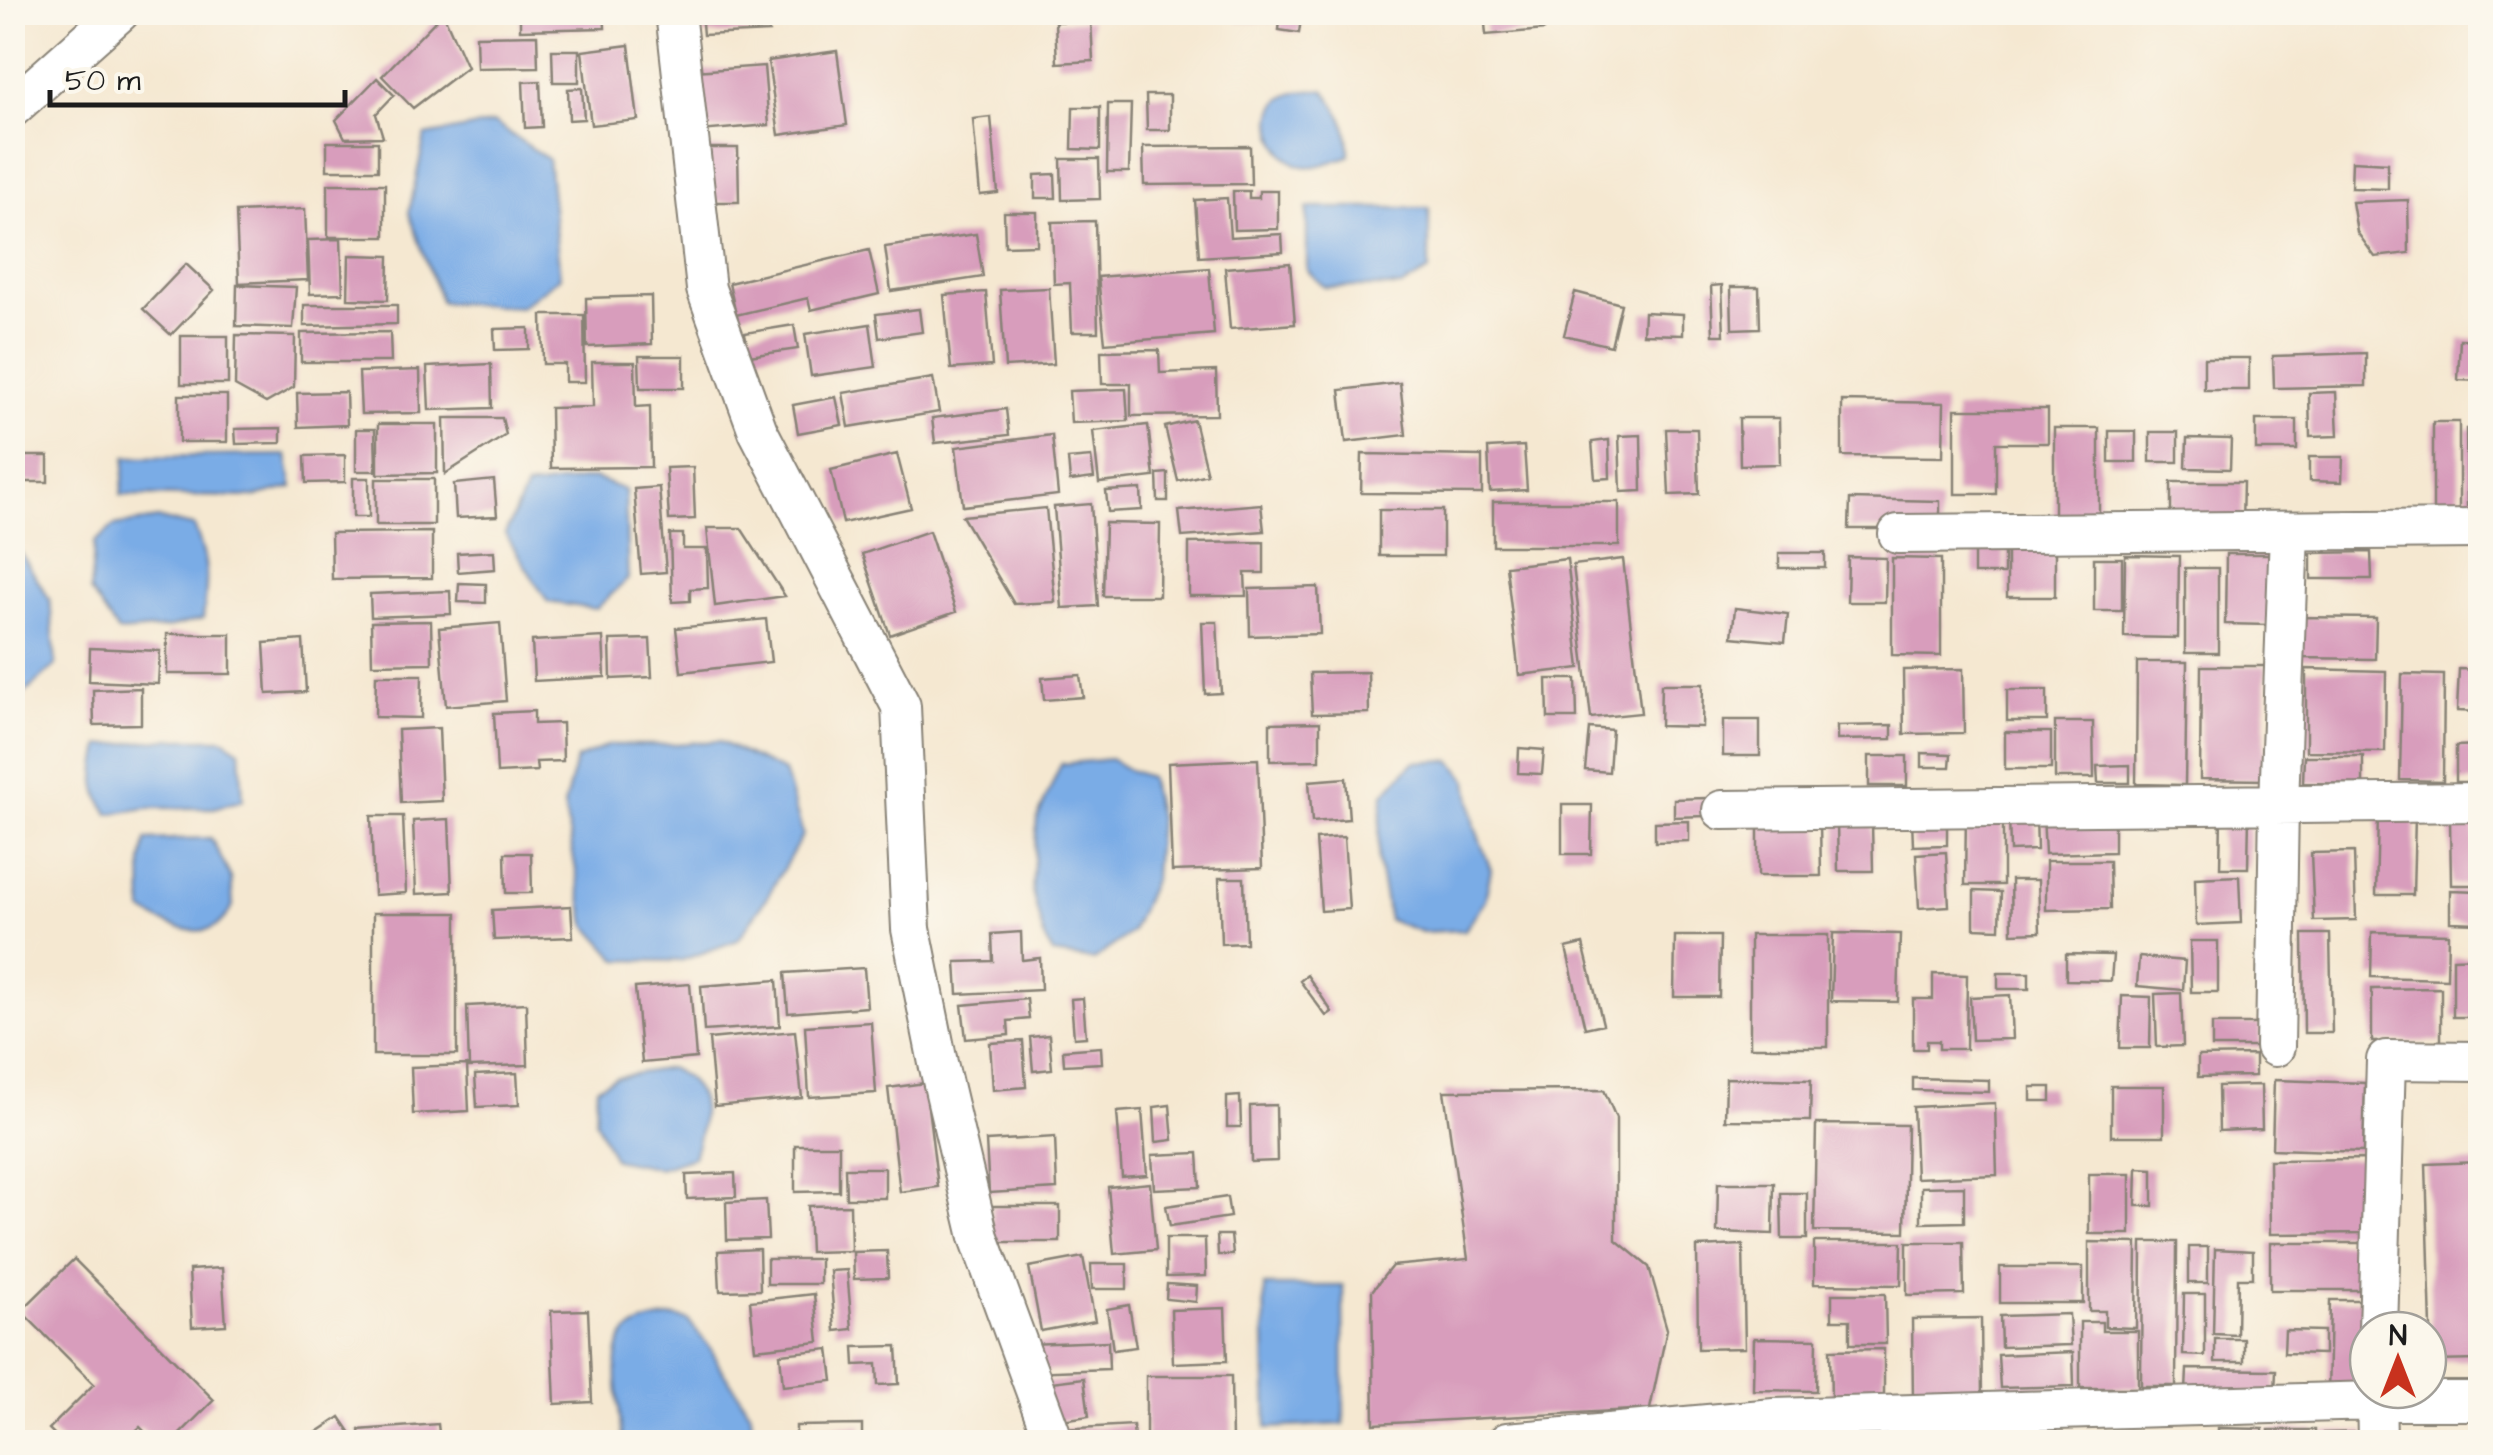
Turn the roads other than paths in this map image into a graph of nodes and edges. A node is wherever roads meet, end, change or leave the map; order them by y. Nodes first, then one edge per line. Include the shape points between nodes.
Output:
1 (120, 12) edge
2 (675, 12) edge
3 (12, 108) edge
4 (2480, 529) edge
5 (2289, 530) junction
6 (1898, 534) dead end
7 (2480, 802) edge
8 (2279, 804) junction
9 (1722, 810) dead end
10 (2275, 1047) dead end
11 (2480, 1061) edge
12 (2379, 1310) edge
13 (2348, 1397) edge
14 (2448, 1399) edge
15 (2480, 1401) edge
16 (2376, 1410) edge
17 (1773, 1430) edge
18 (1054, 1442) edge
19 (1507, 1442) edge
20 (2377, 1442) edge

1 - 3 street
2 - 18 street via 706,288 758,431 901,706 911,929 930,1025 979,1237
4 - 5 street
5 - 6 street
5 - 8 street
7 - 8 street
8 - 9 street
8 - 10 street
11 - 12 street via 2386,1060
13 - 17 street
14 - 15 street
16 - 20 street
17 - 19 street

